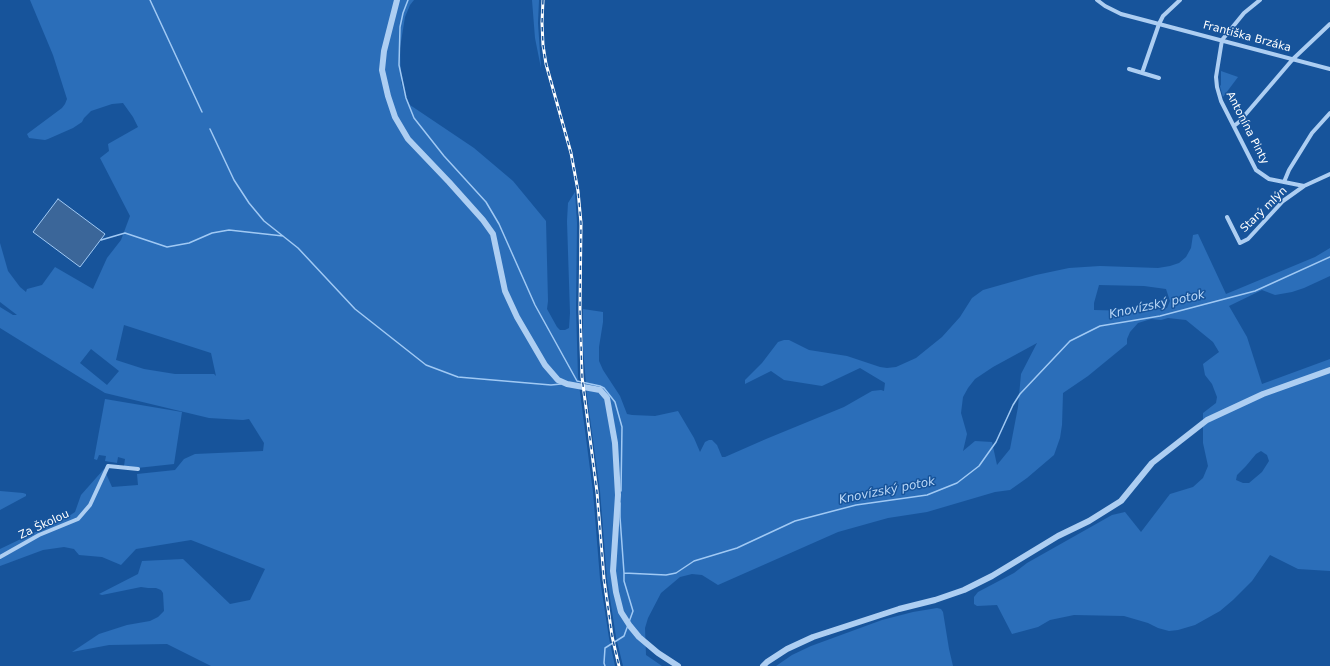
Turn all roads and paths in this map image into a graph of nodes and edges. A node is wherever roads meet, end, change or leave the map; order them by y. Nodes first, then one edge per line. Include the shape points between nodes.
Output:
1 (397, 0) edge
2 (1097, 0) edge
3 (1180, 0) edge
4 (1260, 0) edge
5 (1159, 24) junction
6 (1330, 24) edge
7 (1222, 40) junction
8 (1293, 58) junction
9 (1330, 69) edge
10 (1128, 70) dead end
11 (1142, 74) junction
12 (1160, 78) dead end
13 (1330, 113) edge
14 (1234, 126) junction
15 (1330, 174) edge
16 (1284, 182) junction
17 (1304, 186) junction
18 (1227, 217) dead end
19 (1330, 370) edge
20 (138, 470) dead end
21 (0, 557) edge
22 (678, 666) edge
23 (763, 666) edge

1 - 22 street via 384,51 382,70 395,117 408,139 450,182 493,234 505,291 545,365 558,380 600,390 607,398 615,443 618,494 613,571 621,612 639,637
2 - 5 street, Františka Brzáka via 1113,11
3 - 5 street via 1163,16
4 - 7 street via 1244,13
5 - 7 street, Františka Brzáka
5 - 11 street
6 - 8 street
7 - 8 street, Františka Brzáka
7 - 14 street, Antonína Pinty via 1216,77 1217,87
8 - 9 street, Františka Brzáka
8 - 14 street
10 - 11 street
11 - 12 street
13 - 16 street via 1312,133
14 - 16 street, Antonína Pinty via 1256,170 1269,180
15 - 17 street
16 - 17 street, Antonína Pinty
17 - 18 street, Starý mlýn via 1283,201 1248,239 1240,243
19 - 23 street via 1263,394 1207,420 1152,463 1121,501 992,576 964,590 813,638 787,649
20 - 21 street, Za Školou via 108,466 90,505 78,519 40,535

